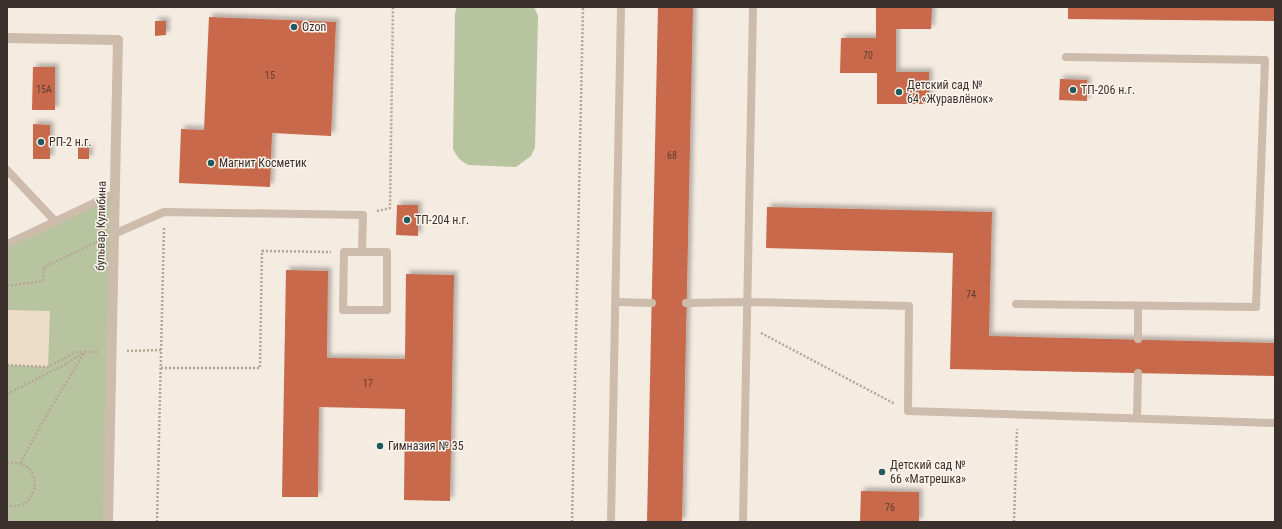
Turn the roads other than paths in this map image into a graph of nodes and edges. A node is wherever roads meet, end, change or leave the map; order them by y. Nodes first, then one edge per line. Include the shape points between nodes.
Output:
1 (621, 7) edge
2 (753, 7) edge
3 (7, 38) edge
4 (1066, 57) dead end
5 (7, 170) edge
6 (115, 193) junction
7 (55, 221) junction
8 (114, 234) junction
9 (7, 244) edge
10 (362, 252) junction
11 (616, 302) junction
12 (747, 302) junction
13 (652, 303) dead end
14 (686, 303) dead end
15 (1016, 304) dead end
16 (1138, 306) junction
17 (1138, 340) dead end
18 (1138, 373) dead end
19 (1137, 418) junction
20 (1275, 423) edge
21 (108, 522) edge
22 (611, 522) edge
23 (743, 522) edge

1 - 11 lane
2 - 12 lane
3 - 6 street, бульвар Кулибина via 118,40
4 - 16 lane via 1265,60 1256,307
5 - 7 lane
6 - 7 lane
6 - 8 street, бульвар Кулибина
7 - 9 lane
8 - 10 lane via 164,212 363,215
8 - 21 street, бульвар Кулибина
10 - 10 lane via 387,252 386,310 343,310 344,252
11 - 13 lane
11 - 22 lane
12 - 14 lane
12 - 19 lane via 909,306 908,411
12 - 23 lane
15 - 16 lane
16 - 17 lane
18 - 19 lane
19 - 20 lane

